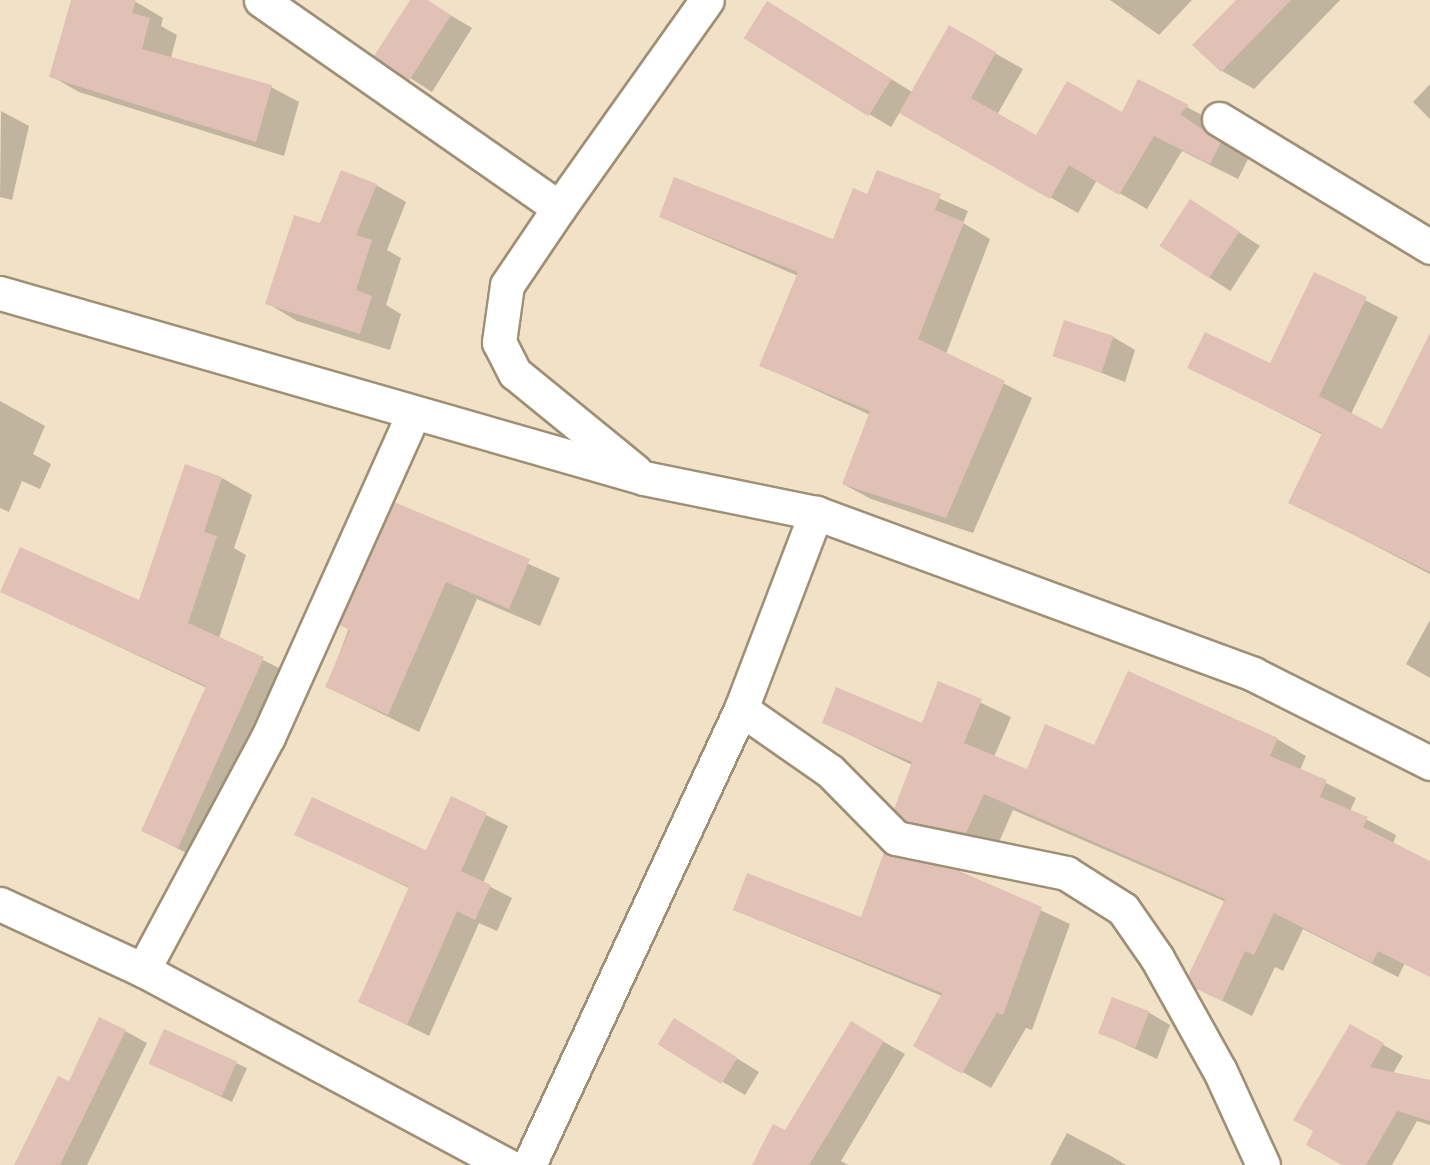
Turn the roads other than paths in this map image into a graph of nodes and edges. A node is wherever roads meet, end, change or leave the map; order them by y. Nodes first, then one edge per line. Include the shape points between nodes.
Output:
1 (261, 0) edge
2 (707, 0) edge
3 (1219, 119) dead end
4 (559, 208) junction
5 (1430, 247) edge
6 (0, 293) edge
7 (413, 414) junction
8 (644, 478) junction
9 (816, 513) junction
10 (741, 708) junction
11 (1430, 763) edge
12 (0, 904) edge
13 (143, 970) junction
14 (507, 1165) edge
15 (530, 1165) edge
16 (1263, 1165) edge

1 - 4 street
2 - 4 street
3 - 5 street
4 - 8 street via 507,285 499,342 515,373
6 - 7 street
7 - 8 street
7 - 13 street via 268,737
8 - 9 street
9 - 10 street
9 - 11 street via 1253,674
10 - 15 street
10 - 16 street via 830,771 896,838 1066,873 1122,909 1157,958 1220,1071
12 - 13 street
13 - 14 street

